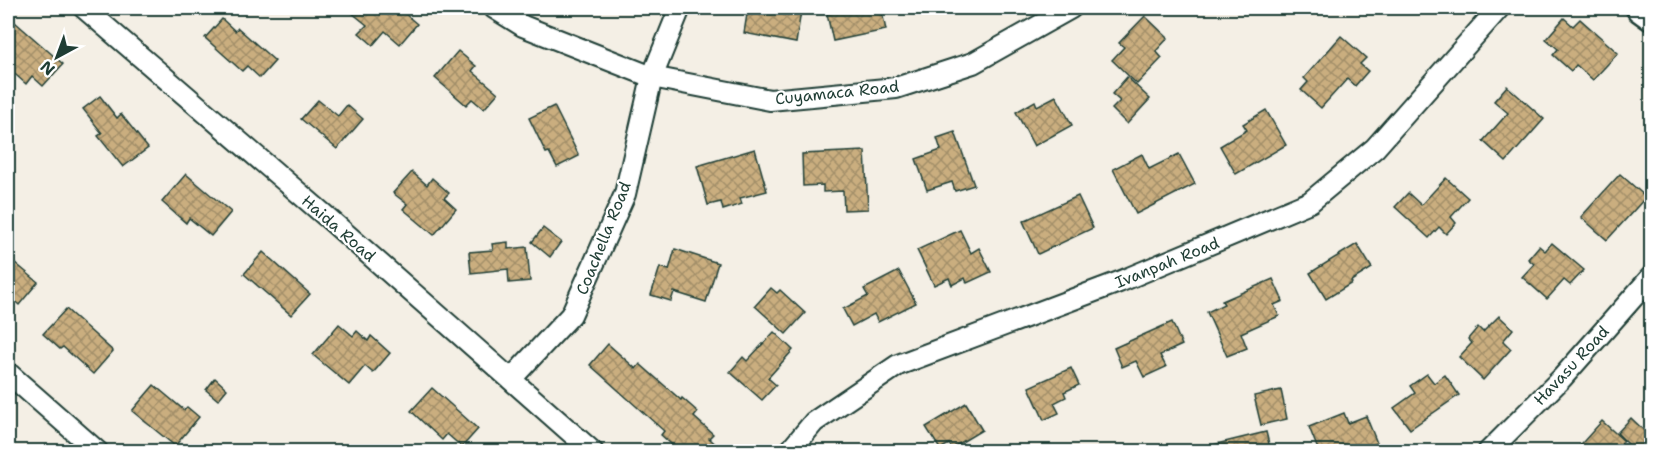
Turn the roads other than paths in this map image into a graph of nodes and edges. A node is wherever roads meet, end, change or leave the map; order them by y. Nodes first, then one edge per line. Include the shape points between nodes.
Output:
1 (84, 8) edge
2 (494, 8) edge
3 (680, 8) edge
4 (1071, 8) edge
5 (1500, 8) edge
6 (1641, 8) edge
7 (1652, 16) edge
8 (651, 77) junction
9 (1652, 276) edge
10 (8, 373) edge
11 (511, 379) junction
12 (98, 452) edge
13 (593, 452) edge
14 (789, 452) edge
15 (1488, 452) edge

1 - 11 street, Haida Road
2 - 8 street, Cuyamaca Road via 523,26
3 - 8 street, Coachella Road
4 - 8 street, Cuyamaca Road via 973,63 896,87 770,100
5 - 14 street, Ivanpah Road via 1375,148 1310,202 1119,282 898,365 814,422
6 - 7 street
8 - 11 street, Coachella Road via 624,194 571,315
9 - 15 street, Havasu Road via 1562,378
10 - 12 street
11 - 13 street, Haida Road

